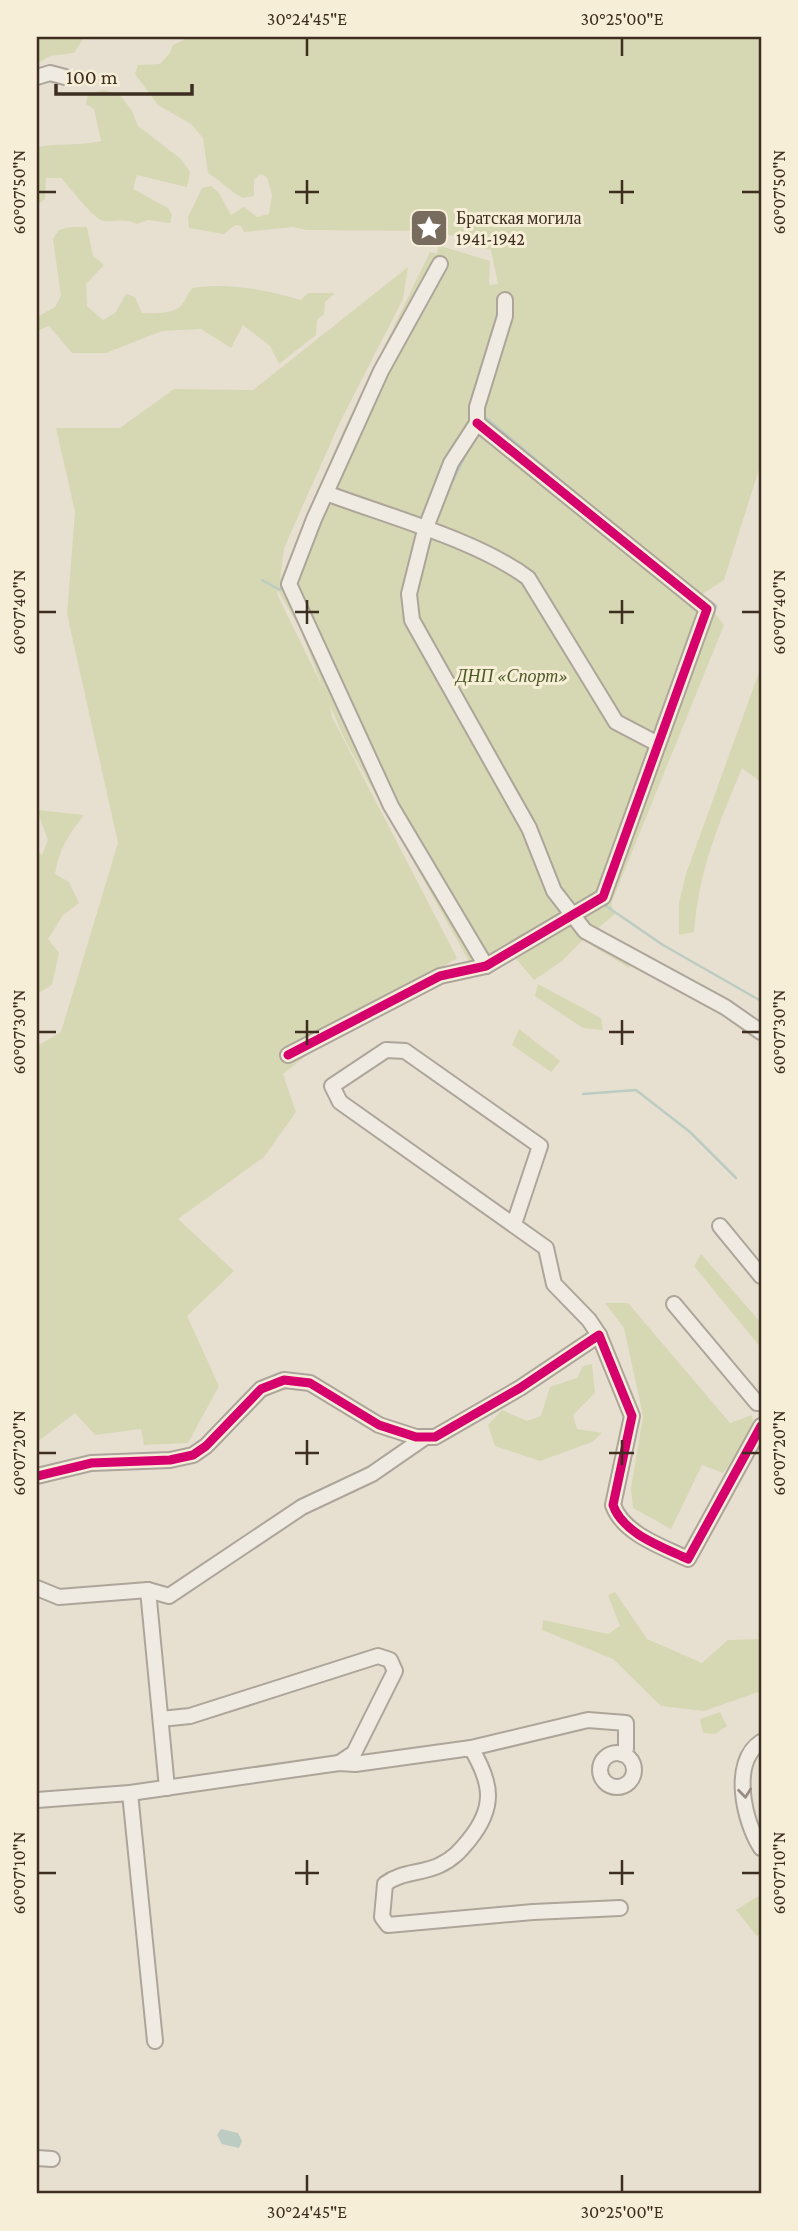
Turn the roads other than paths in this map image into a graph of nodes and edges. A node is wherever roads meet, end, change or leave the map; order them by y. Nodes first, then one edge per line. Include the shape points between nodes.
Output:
1 (65, 77) dead end
2 (37, 78) edge
3 (440, 264) dead end
4 (505, 300) dead end
5 (477, 423) junction
6 (326, 493) junction
7 (425, 530) junction
8 (658, 744) junction
9 (572, 914) junction
10 (486, 967) junction
11 (761, 1032) edge
12 (288, 1055) dead end
13 (514, 1224) junction
14 (720, 1226) dead end
15 (761, 1276) edge
16 (674, 1304) dead end
17 (599, 1335) junction
18 (761, 1403) edge
19 (761, 1426) edge
20 (424, 1438) junction
21 (37, 1476) edge
22 (37, 1588) edge
23 (148, 1590) junction
24 (161, 1719) junction
25 (761, 1742) edge
26 (471, 1748) junction
27 (622, 1754) dead end
28 (339, 1763) junction
29 (167, 1788) junction
30 (130, 1793) junction
31 (37, 1800) edge
32 (761, 1848) edge
33 (620, 1908) dead end
34 (155, 2041) dead end

1 - 2 street
3 - 6 street via 382,371
4 - 5 street via 505,316 477,407
5 - 7 street via 451,463
5 - 8 street via 707,608
6 - 7 street
6 - 10 street via 289,584 391,806
7 - 8 street via 500,561 528,578 616,722
7 - 9 street via 409,594 412,620 529,828 554,891
8 - 9 street via 603,897
9 - 10 street
9 - 11 street via 585,931 725,1007
10 - 12 street via 440,976
13 - 13 street via 540,1146 405,1051 386,1049 332,1086 340,1102
13 - 17 street via 546,1248 554,1284
14 - 15 street
16 - 18 street
17 - 19 street via 632,1416 613,1505 616,1514 637,1533 688,1559
17 - 20 street via 520,1388 435,1437
20 - 21 street via 379,1425 310,1383 284,1380 261,1389 192,1455 91,1463
20 - 23 street via 372,1474 302,1507 169,1595
22 - 23 street via 59,1597
23 - 24 street
24 - 28 street via 190,1716 379,1657 390,1660 395,1671 354,1753
24 - 29 street
25 -> 32 street via 749,1753 744,1785 749,1819
26 - 27 street via 587,1720 626,1724
26 - 28 street via 355,1765
26 - 33 street via 485,1771 489,1805 482,1825 456,1856 438,1866 395,1876 385,1884 382,1917 388,1925
28 - 29 street
29 - 30 street
30 - 31 street
30 - 34 street

